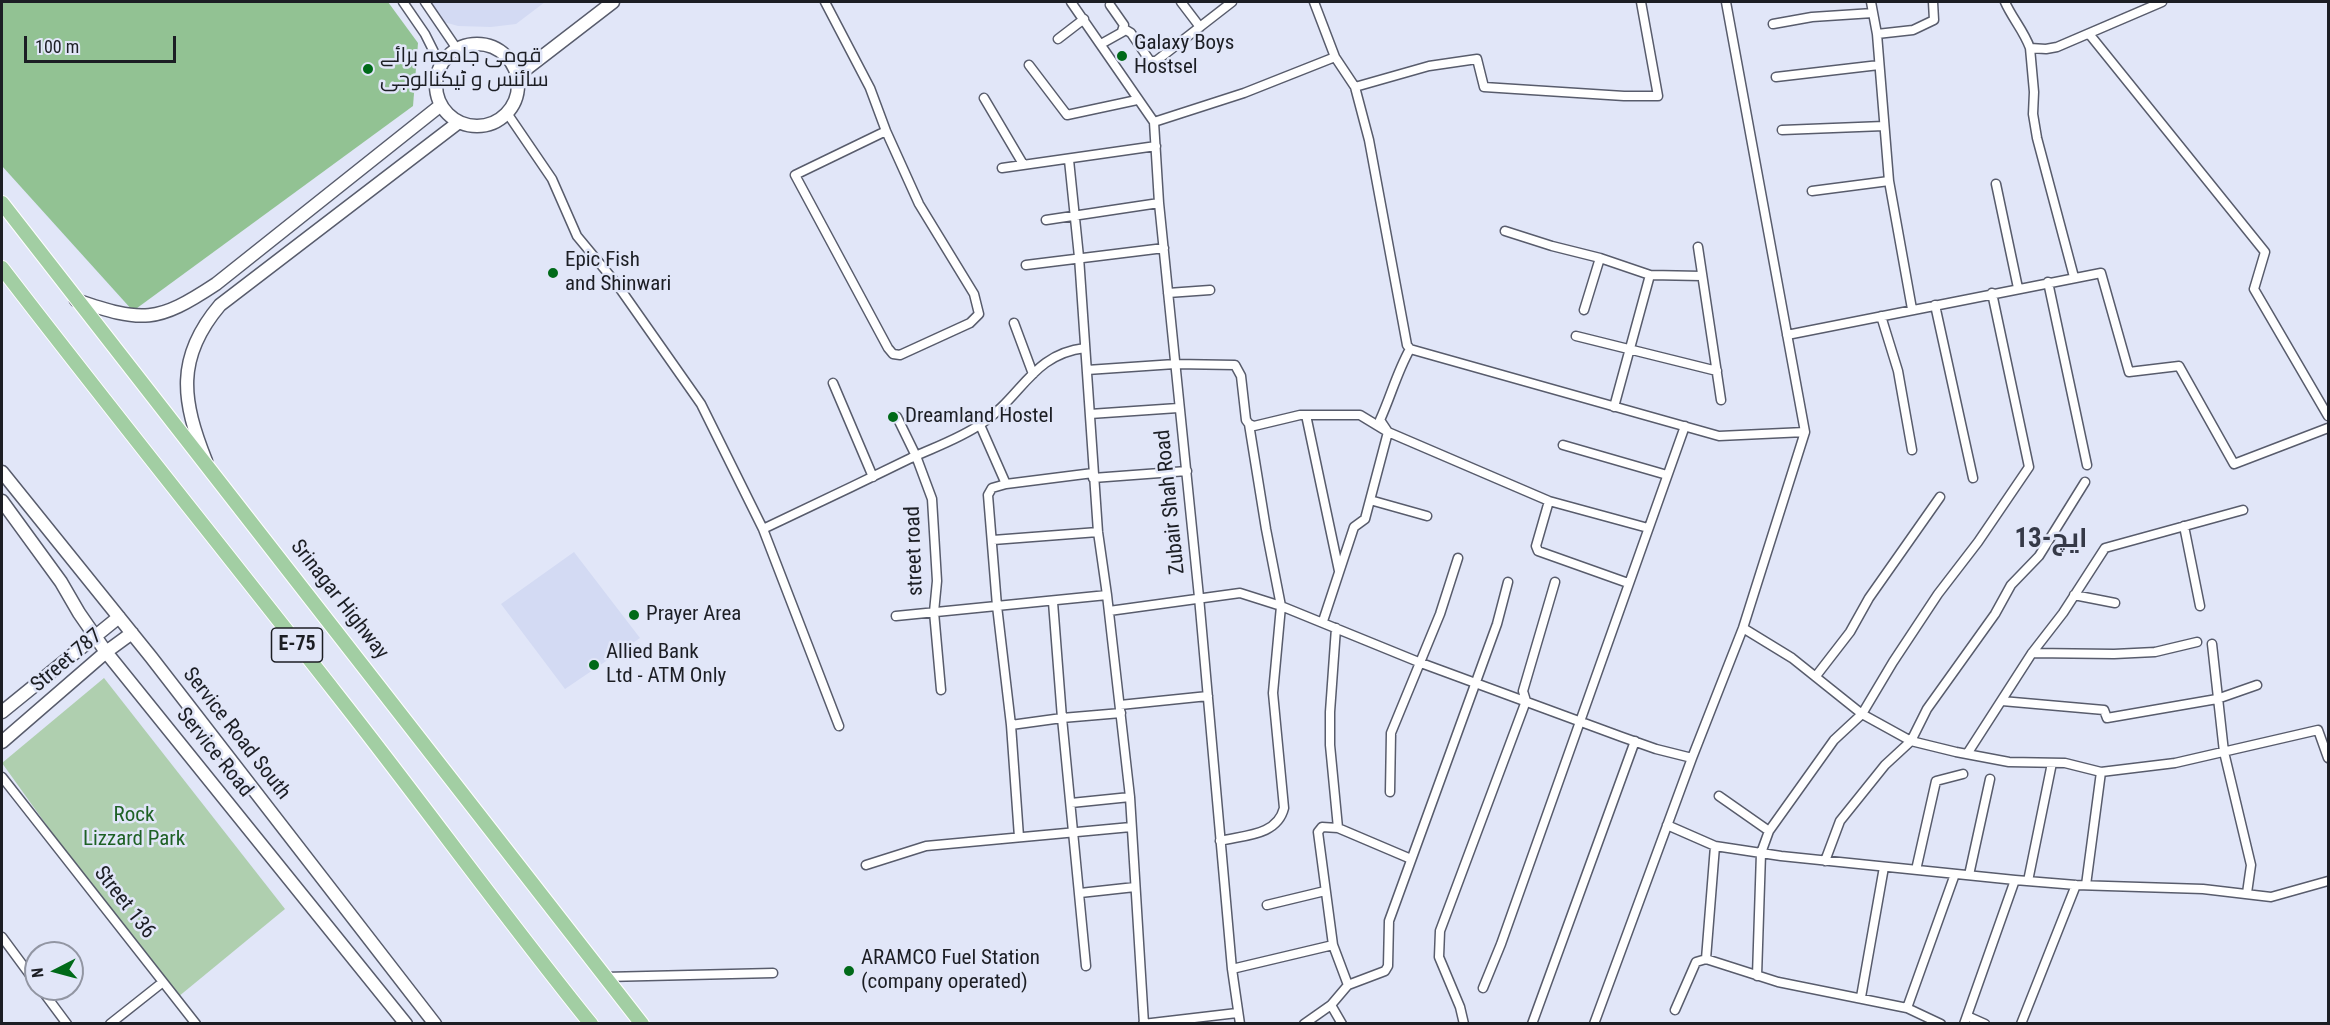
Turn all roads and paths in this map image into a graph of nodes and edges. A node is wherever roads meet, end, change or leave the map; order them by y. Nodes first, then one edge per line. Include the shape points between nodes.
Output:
1 (403, 2) edge
2 (424, 2) edge
3 (613, 2) edge
4 (825, 2) edge
5 (1071, 2) edge
6 (1181, 2) edge
7 (1232, 2) edge
8 (1314, 2) edge
9 (1641, 2) edge
10 (1726, 2) edge
11 (1871, 2) edge
12 (1934, 2) edge
13 (2005, 2) edge
14 (2162, 2) edge
15 (1110, 5) dead end
16 (1872, 13) junction
17 (1084, 19) junction
18 (1773, 24) dead end
19 (1200, 27) junction
20 (1122, 31) junction
21 (1877, 34) junction
22 (2090, 34) junction
23 (1058, 39) dead end
24 (1101, 44) junction
25 (2030, 48) junction
26 (457, 49) junction
27 (1335, 57) junction
28 (1029, 65) dead end
29 (1879, 65) junction
30 (441, 66) junction
31 (517, 76) junction
32 (1776, 76) dead end
33 (1355, 87) junction
34 (984, 98) dead end
35 (1137, 100) junction
36 (441, 105) junction
37 (507, 113) junction
38 (459, 122) junction
39 (1154, 122) junction
40 (1884, 126) junction
41 (1782, 130) dead end
42 (886, 131) junction
43 (1156, 146) junction
44 (1069, 160) junction
45 (1023, 164) junction
46 (1002, 168) dead end
47 (1889, 181) junction
48 (1996, 184) dead end
49 (1812, 191) dead end
50 (2, 203) edge
51 (1159, 203) junction
52 (1076, 215) junction
53 (1046, 220) dead end
54 (1505, 231) dead end
55 (1698, 247) dead end
56 (1164, 248) junction
57 (1079, 257) junction
58 (1600, 258) junction
59 (1026, 265) dead end
60 (2, 268) edge
61 (1650, 275) junction
62 (1702, 276) junction
63 (2074, 277) junction
64 (2048, 282) junction
65 (2018, 288) junction
66 (1210, 290) dead end
67 (1168, 293) junction
68 (1992, 293) junction
69 (75, 299) junction
70 (1935, 305) junction
71 (1912, 309) junction
72 (1584, 310) dead end
73 (1881, 316) junction
74 (1014, 323) dead end
75 (1787, 335) junction
76 (1576, 336) dead end
77 (1085, 348) junction
78 (1410, 350) junction
79 (1630, 350) junction
80 (1175, 364) junction
81 (1087, 370) junction
82 (1717, 371) junction
83 (1033, 374) junction
84 (833, 383) dead end
85 (1721, 400) dead end
86 (1614, 407) junction
87 (1178, 408) junction
88 (1090, 414) junction
89 (1306, 415) junction
90 (2328, 416) edge
91 (897, 417) dead end
92 (1249, 424) junction
93 (980, 425) junction
94 (1685, 426) junction
95 (2328, 428) edge
96 (1388, 432) junction
97 (1805, 432) junction
98 (1563, 446) dead end
99 (1912, 450) dead end
100 (916, 456) junction
101 (2087, 465) dead end
102 (209, 468) junction
103 (1187, 471) junction
104 (2, 472) edge
105 (1093, 475) junction
106 (1667, 475) junction
107 (873, 477) junction
108 (1973, 478) dead end
109 (2085, 482) dead end
110 (1006, 484) junction
111 (18, 494) junction
112 (1940, 497) dead end
113 (1370, 500) junction
114 (1549, 501) junction
115 (4, 509) edge
116 (2243, 510) dead end
117 (1427, 516) dead end
118 (2184, 526) junction
119 (1648, 528) junction
120 (763, 529) junction
121 (1098, 532) junction
122 (993, 540) junction
123 (1458, 558) dead end
124 (1339, 571) junction
125 (1508, 582) dead end
126 (1555, 582) dead end
127 (1628, 583) junction
128 (1107, 595) junction
129 (2074, 595) junction
130 (1199, 597) junction
131 (1053, 602) junction
132 (2115, 603) dead end
133 (997, 606) junction
134 (1281, 606) junction
135 (2200, 606) dead end
136 (1109, 611) junction
137 (934, 612) junction
138 (896, 615) dead end
139 (119, 617) junction
140 (1323, 621) junction
141 (1336, 628) junction
142 (1743, 628) junction
143 (132, 633) junction
144 (94, 636) junction
145 (2197, 642) dead end
146 (2212, 644) dead end
147 (106, 652) junction
148 (2032, 653) junction
149 (1421, 663) junction
150 (1816, 676) junction
151 (1475, 682) junction
152 (2257, 685) dead end
153 (941, 690) dead end
154 (1208, 696) junction
155 (2217, 699) junction
156 (1526, 701) junction
157 (2002, 701) junction
158 (1121, 709) junction
159 (2, 712) edge
160 (1862, 714) junction
161 (1062, 718) junction
162 (1580, 721) junction
163 (1011, 725) junction
164 (839, 726) dead end
165 (1635, 741) junction
166 (1911, 741) junction
167 (2, 742) edge
168 (2224, 752) junction
169 (1968, 754) junction
170 (1692, 758) junction
171 (2328, 758) edge
172 (2052, 763) junction
173 (2101, 772) junction
174 (1964, 774) dead end
175 (2, 777) edge
176 (1990, 779) dead end
177 (1390, 792) dead end
178 (1130, 796) junction
179 (1719, 796) dead end
180 (1071, 803) junction
181 (1667, 825) junction
182 (1131, 827) junction
183 (1338, 828) junction
184 (1074, 831) junction
185 (1769, 831) junction
186 (1019, 837) junction
187 (1220, 841) junction
188 (1715, 846) junction
189 (1761, 853) junction
190 (1411, 859) junction
191 (1825, 861) junction
192 (866, 865) dead end
193 (1884, 867) junction
194 (1916, 870) junction
195 (1955, 874) junction
196 (1969, 876) junction
197 (2015, 880) junction
198 (2028, 881) junction
199 (2328, 881) edge
200 (2076, 885) junction
201 (2086, 885) junction
202 (1135, 887) junction
203 (1324, 891) junction
204 (1080, 893) junction
205 (2247, 893) junction
206 (1267, 905) dead end
207 (2, 937) edge
208 (1333, 945) junction
209 (1706, 959) junction
210 (1086, 966) dead end
211 (24, 967) edge
212 (1232, 969) junction
213 (773, 973) dead end
214 (1757, 976) junction
215 (605, 977) junction
216 (163, 982) junction
217 (1348, 985) junction
218 (1483, 988) dead end
219 (1861, 997) junction
220 (50, 1001) edge
221 (1331, 1005) junction
222 (1907, 1008) junction
223 (1675, 1010) dead end
224 (1237, 1013) junction
225 (1966, 1020) edge
226 (67, 1023) edge
227 (110, 1023) edge
228 (196, 1023) edge
229 (406, 1023) edge
230 (435, 1023) edge
231 (591, 1023) edge
232 (642, 1023) edge
233 (1144, 1023) edge
234 (1240, 1023) edge
235 (1304, 1023) edge
236 (1342, 1023) edge
237 (1464, 1023) edge
238 (1532, 1023) edge
239 (1594, 1023) edge
240 (1941, 1023) edge
241 (1985, 1023) edge
242 (2021, 1023) edge

1 - 30 street
2 - 26 street
3 - 31 main road
4 - 42 street via 870,88
5 - 17 street
6 - 19 street
7 - 19 street
8 - 27 street
9 - 33 street via 1658,96 1484,87 1478,59 1429,66
10 - 75 street
11 - 16 street
12 - 21 street via 1934,20 1913,30
13 - 25 street
14 - 22 street
15 - 20 street via 1124,25
16 - 18 street
16 - 21 street
17 - 23 street
17 - 24 street
19 - 20 street via 1156,61 1150,61 1131,33
20 - 24 street
21 - 29 street
22 - 25 street via 2057,47
22 - 90 street via 2265,252 2254,289
24 - 35 street
25 - 63 street via 2037,138
26 - 30 main road
26 - 31 main road via 477,44 496,49 512,64
27 - 33 street
27 - 39 street via 1244,93
28 - 35 street via 1067,115
29 - 32 street
29 - 40 street
30 - 36 main road via 436,79
31 - 37 main road via 518,89
33 - 78 street
34 - 45 street
35 - 39 street
36 - 38 main road
36 - 69 main road via 187,303 159,314 134,316
37 - 38 main road via 485,125
37 - 120 street via 552,179 577,236 616,283 701,404
38 - 102 main road via 220,305 208,320 197,338 186,385 193,423
39 - 43 street, Zubair Shah Road
40 - 41 street
40 - 47 street
42 - 42 street via 795,175 888,348 900,355 970,323 979,314 974,294 919,204
43 - 44 street
43 - 51 street, Zubair Shah Road
44 - 45 street
44 - 52 street
45 - 46 street
47 - 49 street
47 - 71 street
48 - 65 street
50 - 69 highway, Srinagar Highway / E-75
51 - 52 street
51 - 56 street, Zubair Shah Road
52 - 53 street
52 - 57 street
54 - 58 street
55 - 62 street
56 - 57 street
56 - 67 street, Zubair Shah Road
57 - 59 street
57 - 77 street
58 - 61 street
58 - 72 street
60 - 231 highway, E-75
61 - 62 street
61 - 79 street
62 - 82 street
63 - 64 street
63 - 95 street via 2101,273 2129,372 2179,366 2234,464
64 - 65 street
64 - 101 street
65 - 68 street
66 - 67 street
67 - 80 street, Zubair Shah Road
68 - 70 street
68 - 160 street via 2029,467 1938,594
69 - 102 highway, Srinagar Highway / E-75
70 - 71 street
70 - 108 street
71 - 73 street
73 - 75 street
73 - 99 street via 1898,371
74 - 83 street
75 - 97 street
76 - 79 street
77 - 81 street
77 - 83 street via 1064,351
78 - 86 street
78 - 96 street via 1380,420
79 - 82 street
79 - 86 street
80 - 81 street
80 - 87 street, Zubair Shah Road
80 - 92 street via 1235,365
81 - 88 street
82 - 85 street
83 - 93 street
84 - 107 street
86 - 94 street
87 - 88 street
87 - 103 street, Zubair Shah Road
88 - 105 street
89 - 92 street
89 - 96 street via 1360,415
89 - 124 street
91 - 100 street, street road
92 - 134 street
93 - 100 street
93 - 110 street
94 - 97 street via 1719,436
94 - 106 street
96 - 113 street
96 - 114 street
97 - 142 street
98 - 106 street
100 - 107 street
100 - 137 street, street road via 932,499 937,581
102 - 215 highway, Srinagar Highway / E-75
103 - 105 street
103 - 130 street, Zubair Shah Road
104 - 111 main road, Service Road South
105 - 110 street
105 - 121 street
106 - 119 street
107 - 120 street
109 - 166 street via 2039,556 2011,585 1995,614 1927,709
110 - 122 street via 992,488 988,495
111 - 115 main road
111 - 139 main road, Service Road South
112 - 150 street
113 - 117 street
113 - 124 street via 1365,519 1354,527
114 - 119 street
114 - 127 street via 1536,546 1538,551
115 - 144 main road, Service Road via 61,582
116 - 118 street
118 - 129 street via 2105,548
118 - 135 street
119 - 127 street
120 - 164 street
121 - 122 street
121 - 128 street
122 - 133 street
123 - 149 street
124 - 140 street
125 - 151 street
126 - 156 street via 1523,691
127 - 162 street
128 - 131 street
128 - 136 street
129 - 132 street
129 - 148 street
130 - 134 street via 1240,593
130 - 136 street
130 - 154 street, Zubair Shah Road
131 - 133 street
131 - 161 street
133 - 137 street
133 - 163 street
134 - 140 street
134 - 187 street via 1273,693 1284,808 1274,826
136 - 158 street
137 - 138 street
137 - 153 street, street road
139 - 143 main road, Service Road South
139 - 144 main road, Street 787
140 - 141 street
141 - 149 street
141 - 183 street via 1329,712
142 - 150 street
142 - 170 street
143 - 147 main road, Street 787
143 - 230 main road, Service Road South
144 - 147 main road, Service Road
144 - 159 main road, Street 787
145 - 148 street via 2155,652
146 - 155 street
147 - 167 main road, Street 787
147 - 229 main road, Service Road
148 - 157 street
149 - 151 street
149 - 177 street via 1391,733
150 - 160 street
151 - 156 street
151 - 190 street
152 - 155 street
154 - 158 street
154 - 187 street, Zubair Shah Road
155 - 157 street via 2107,718 2104,710
155 - 168 street
156 - 162 street
156 - 237 street via 1440,931 1439,957
157 - 169 street
158 - 161 street
158 - 178 street
160 - 166 street
160 - 185 street via 1834,740
161 - 163 street
161 - 180 street
162 - 165 street
162 - 218 street
163 - 186 street
165 - 170 street
165 - 238 street
166 - 169 street
166 - 191 street via 1885,765 1840,821
168 - 171 street via 2318,730
168 - 173 street
168 - 205 street via 2251,865
169 - 172 street via 2009,762
170 - 181 street
172 - 173 street
172 - 198 street
173 - 201 street
174 - 194 street via 1936,781
175 - 216 street, Street 136
176 - 196 street
178 - 180 street
178 - 182 street
179 - 185 street
180 - 184 street
181 - 188 street
181 - 239 street
182 - 184 street
182 - 202 street
183 - 190 street
183 - 203 street via 1322,827 1318,832
184 - 186 street
184 - 204 street
185 - 189 street
186 - 192 street via 926,846
187 - 212 street, Zubair Shah Road
188 - 189 street
188 - 209 street
189 - 191 street
189 - 214 street
190 - 217 street via 1389,921 1388,966 1385,971
191 - 193 street
193 - 194 street
193 - 219 street
194 - 195 street
195 - 196 street
195 - 222 street
196 - 197 street
197 - 198 street
197 - 225 street
198 - 200 street
199 - 205 street via 2271,897
200 - 201 street
200 - 242 street
201 - 205 street
202 - 204 street
202 - 233 street
203 - 206 street
203 - 208 street
204 - 210 street
207 - 211 street
208 - 212 street
208 - 217 street
209 - 214 street
209 - 223 street via 1696,962
212 - 224 street, Zubair Shah Road
213 - 215 street
214 - 219 street
215 - 232 highway, Srinagar Highway / E-75
216 - 227 street
216 - 228 street, Street 136
217 - 221 street
219 - 222 street
220 - 226 street
221 - 235 street
221 - 236 street
222 - 240 street
224 - 233 street
224 - 234 street, Zubair Shah Road
225 - 241 street

